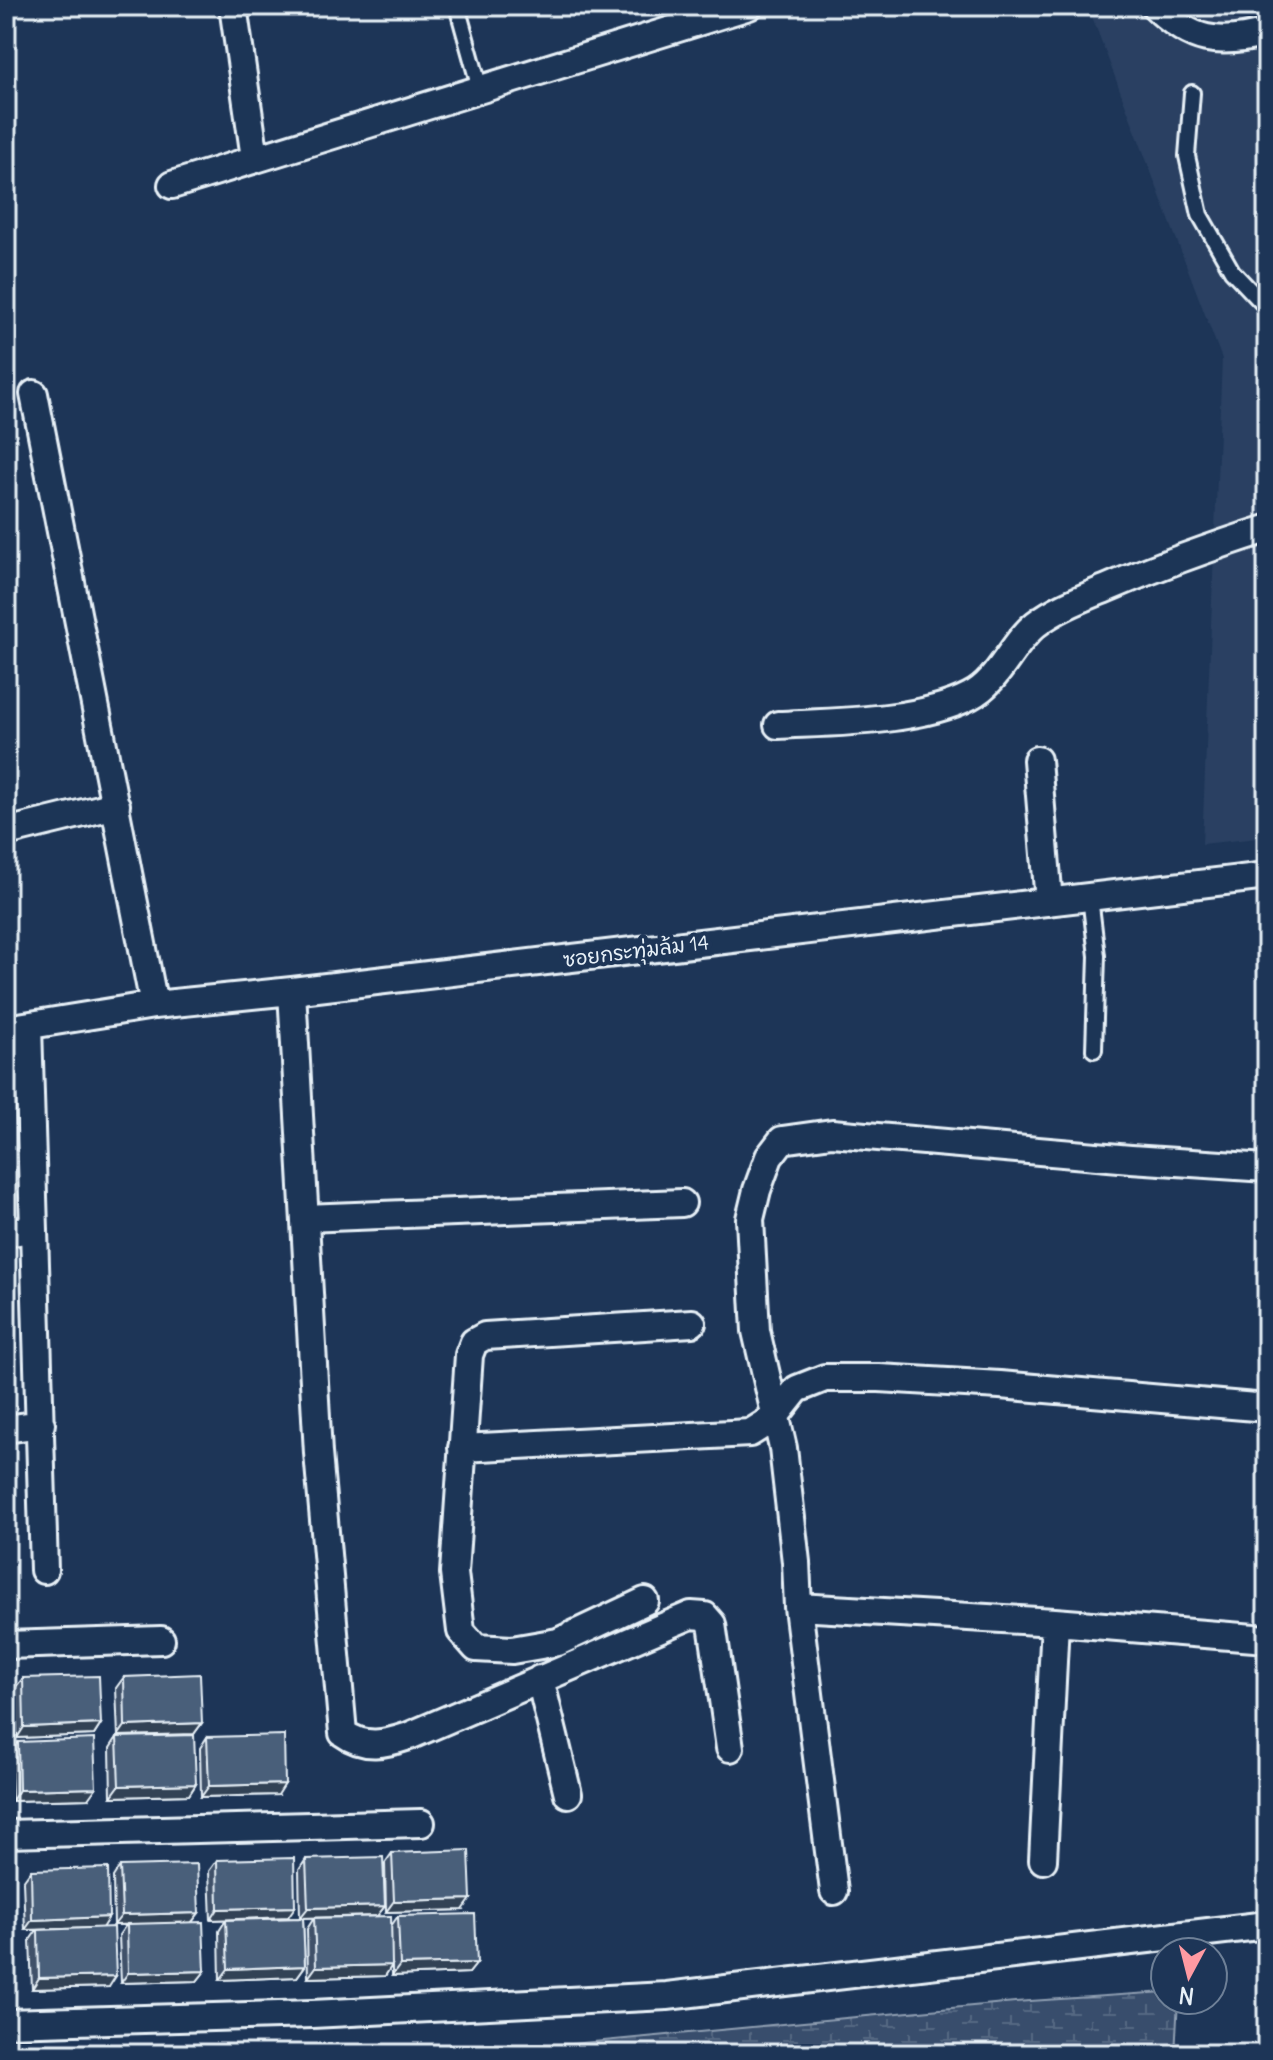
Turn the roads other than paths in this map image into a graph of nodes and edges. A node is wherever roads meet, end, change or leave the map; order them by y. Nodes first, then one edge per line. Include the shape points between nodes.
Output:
1 (233, 6) edge
2 (457, 6) edge
3 (749, 6) edge
4 (1155, 6) edge
5 (1267, 33) edge
6 (480, 89) junction
7 (1192, 93) dead end
8 (255, 158) junction
9 (172, 185) dead end
10 (1267, 308) edge
11 (34, 394) dead end
12 (1267, 529) edge
13 (778, 725) dead end
14 (1037, 760) dead end
15 (116, 805) junction
16 (6, 832) edge
17 (1267, 876) edge
18 (1090, 897) junction
19 (1049, 902) junction
20 (292, 991) junction
21 (154, 1005) junction
22 (17, 1028) edge
23 (1094, 1050) dead end
24 (1267, 1168) edge
25 (682, 1203) dead end
26 (305, 1218) junction
27 (32, 1229) junction
28 (6, 1233) edge
29 (692, 1323) dead end
30 (1267, 1408) edge
31 (774, 1418) junction
32 (41, 1424) junction
33 (6, 1429) edge
34 (462, 1448) junction
35 (44, 1570) dead end
36 (645, 1601) dead end
37 (798, 1607) junction
38 (1055, 1622) junction
39 (1267, 1639) edge
40 (161, 1640) dead end
41 (6, 1645) edge
42 (540, 1679) junction
43 (730, 1748) dead end
44 (568, 1794) dead end
45 (421, 1823) dead end
46 (6, 1834) edge
47 (1043, 1860) dead end
48 (834, 1891) dead end
49 (1267, 1925) edge
50 (6, 2023) edge

1 - 8 street
2 - 6 lane
3 - 6 street
4 - 5 street via 1175,26 1207,39 1241,40
6 - 8 street
7 - 10 lane via 1187,156 1200,215 1232,271
8 - 9 street
11 - 15 street
12 - 13 street via 1175,559 1073,602 1036,624 972,696 876,719
14 - 19 street
15 - 16 street
15 - 21 street
17 - 18 street, ซอยกระทุ่มล้ม 14
18 - 19 street, ซอยกระทุ่มล้ม 14
18 - 23 lane via 1097,956
19 - 20 street, ซอยกระทุ่มล้ม 14
20 - 21 street, ซอยกระทุ่มล้ม 14
20 - 26 street
21 - 22 street, ซอยกระทุ่มล้ม 14
22 - 27 street
24 - 31 street via 832,1133 782,1140 769,1157 750,1219 756,1331
25 - 26 street
26 - 42 street via 318,1453 343,1733 356,1743 392,1742
27 - 28 street
27 - 32 street
29 - 34 street via 485,1336 474,1342 469,1355
30 - 31 street via 1000,1385 825,1378 797,1389
31 - 34 street via 750,1433
31 - 37 street via 783,1448
32 - 33 street
32 - 35 street
34 - 36 street via 454,1573 461,1631 476,1648 512,1650 558,1642
37 - 38 street
37 - 48 street
38 - 39 street
38 - 47 street
40 - 41 street
42 - 43 street via 691,1615 705,1616 712,1624
42 - 44 street
45 - 46 street
49 - 50 street via 667,1996

